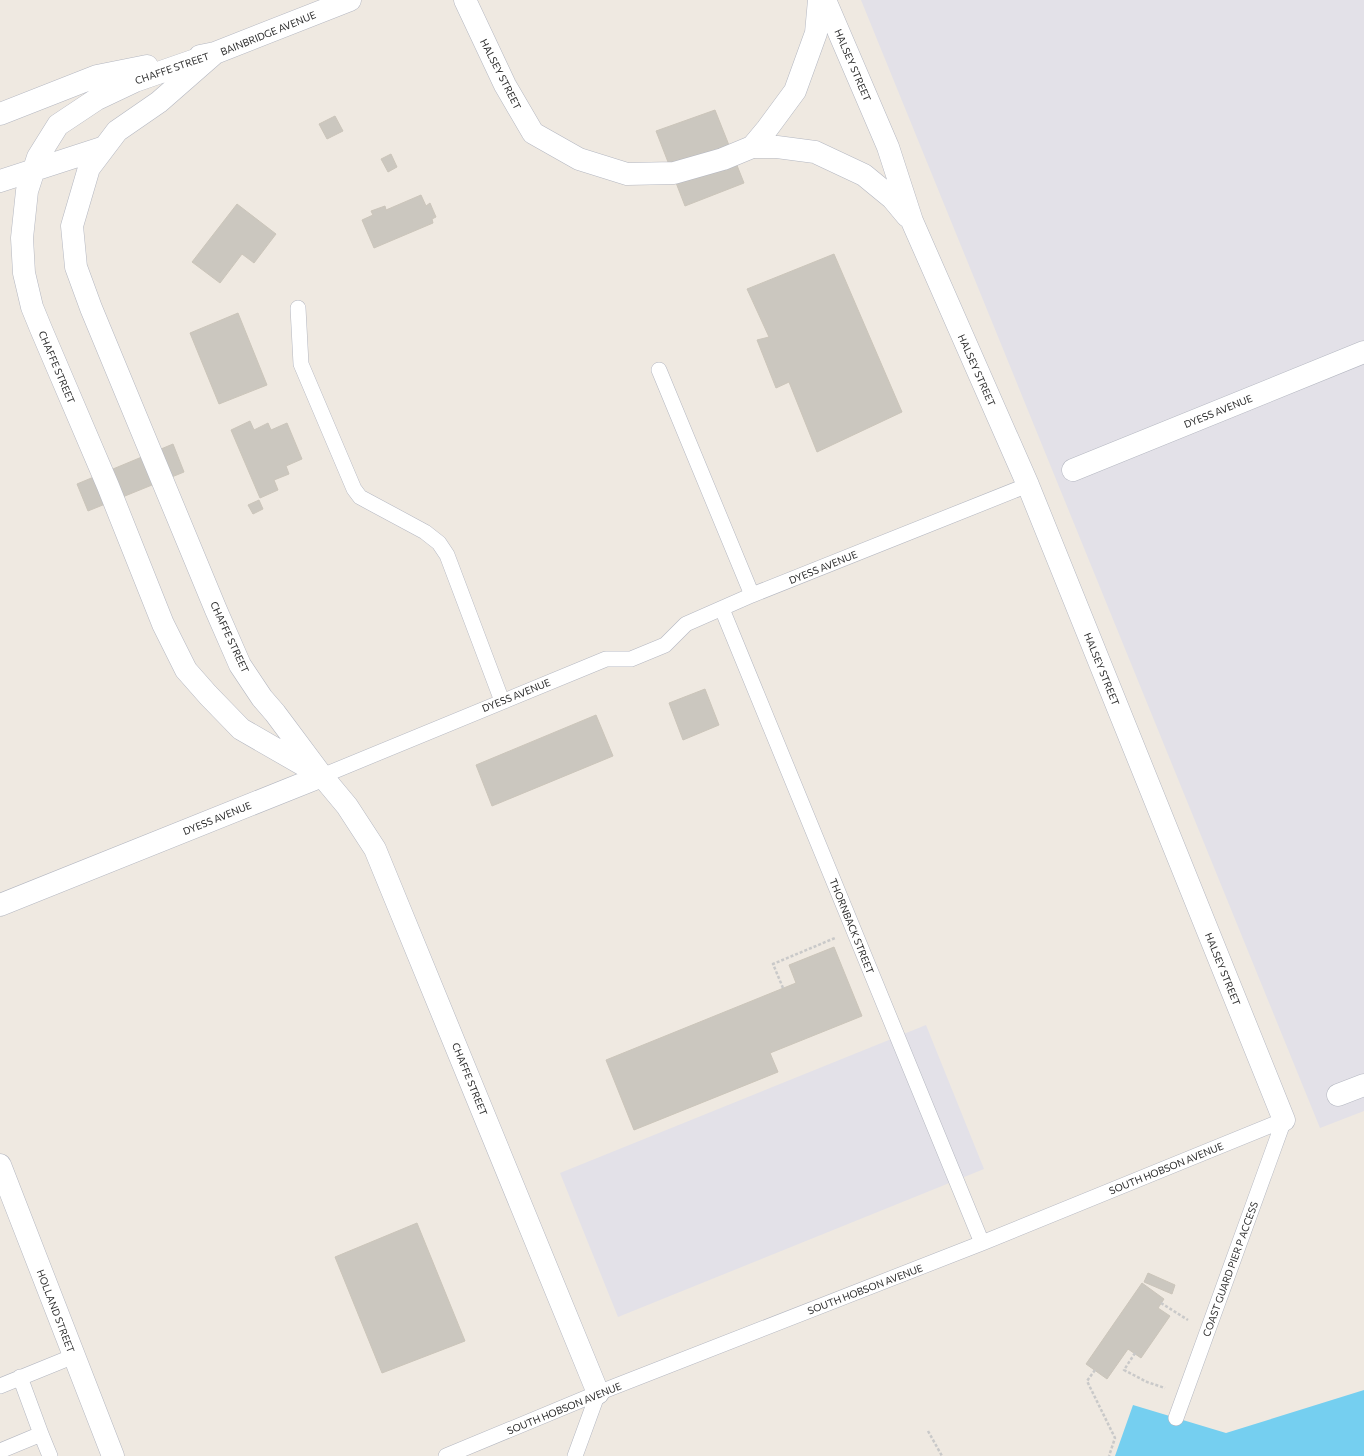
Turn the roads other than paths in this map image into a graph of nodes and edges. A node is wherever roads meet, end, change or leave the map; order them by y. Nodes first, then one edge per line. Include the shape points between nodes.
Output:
1 (350, 0) edge
2 (465, 0) edge
3 (819, 0) edge
4 (825, 0) edge
5 (215, 53) junction
6 (0, 114) edge
7 (105, 147) junction
8 (752, 147) junction
9 (34, 170) junction
10 (0, 181) edge
11 (912, 221) junction
12 (298, 308) dead end
13 (1364, 352) edge
14 (659, 370) dead end
15 (1073, 470) dead end
16 (1028, 485) junction
17 (752, 595) junction
18 (722, 609) junction
19 (502, 701) junction
20 (322, 776) junction
21 (0, 904) edge
22 (1364, 1085) edge
23 (1338, 1095) dead end
24 (1284, 1120) junction
25 (0, 1165) edge
26 (982, 1242) junction
27 (74, 1356) junction
28 (20, 1377) junction
29 (0, 1386) edge
30 (598, 1393) junction
31 (1176, 1418) dead end
32 (41, 1434) junction
33 (0, 1452) edge
34 (50, 1456) edge
35 (113, 1456) edge
36 (446, 1456) edge
37 (575, 1456) edge

1 - 5 street, BAINBRIDGE AVENUE
2 - 8 street, HALSEY STREET via 504,85 533,133 579,159 627,174 674,173 723,159
3 - 8 street, HALSEY STREET via 816,33 795,90
4 - 11 street, HALSEY STREET via 888,147
5 - 6 street, BAINBRIDGE AVENUE via 96,76
5 - 7 street, CHAFFE STREET via 159,102 117,131
5 - 9 street, CHAFFE STREET via 135,81 97,99 58,125 38,157
7 - 9 street
7 - 20 street, CHAFFE STREET via 89,168 72,226 76,267 96,321 240,665
8 - 11 street, HALSEY STREET via 815,152 864,175 892,198
9 - 10 street
9 - 20 street, CHAFFE STREET via 27,191 22,238 24,273 32,307 163,624 186,670 241,728
11 - 16 street, HALSEY STREET
12 - 19 lane via 301,364 354,489 360,497 425,532 439,543 447,555
13 - 15 street, DYESS AVENUE
14 - 17 lane
16 - 17 lane, DYESS AVENUE
16 - 24 street, HALSEY STREET
17 - 18 lane, DYESS AVENUE
18 - 19 lane, DYESS AVENUE via 686,624 665,645 631,659 606,659
18 - 26 lane, THORNBACK STREET
19 - 20 lane, DYESS AVENUE
20 - 21 street, DYESS AVENUE
20 - 30 street, CHAFFE STREET via 347,806 375,849
22 - 23 street
24 - 26 lane, SOUTH HOBSON AVENUE
24 - 31 lane, COAST GUARD PIER P ACCESS
25 - 27 street, HOLLAND STREET
26 - 30 lane, SOUTH HOBSON AVENUE
27 - 28 lane
27 - 35 street, HOLLAND STREET
28 - 29 lane
28 - 32 lane
30 - 36 lane, SOUTH HOBSON AVENUE
30 - 37 lane
32 - 33 lane
32 - 34 lane

